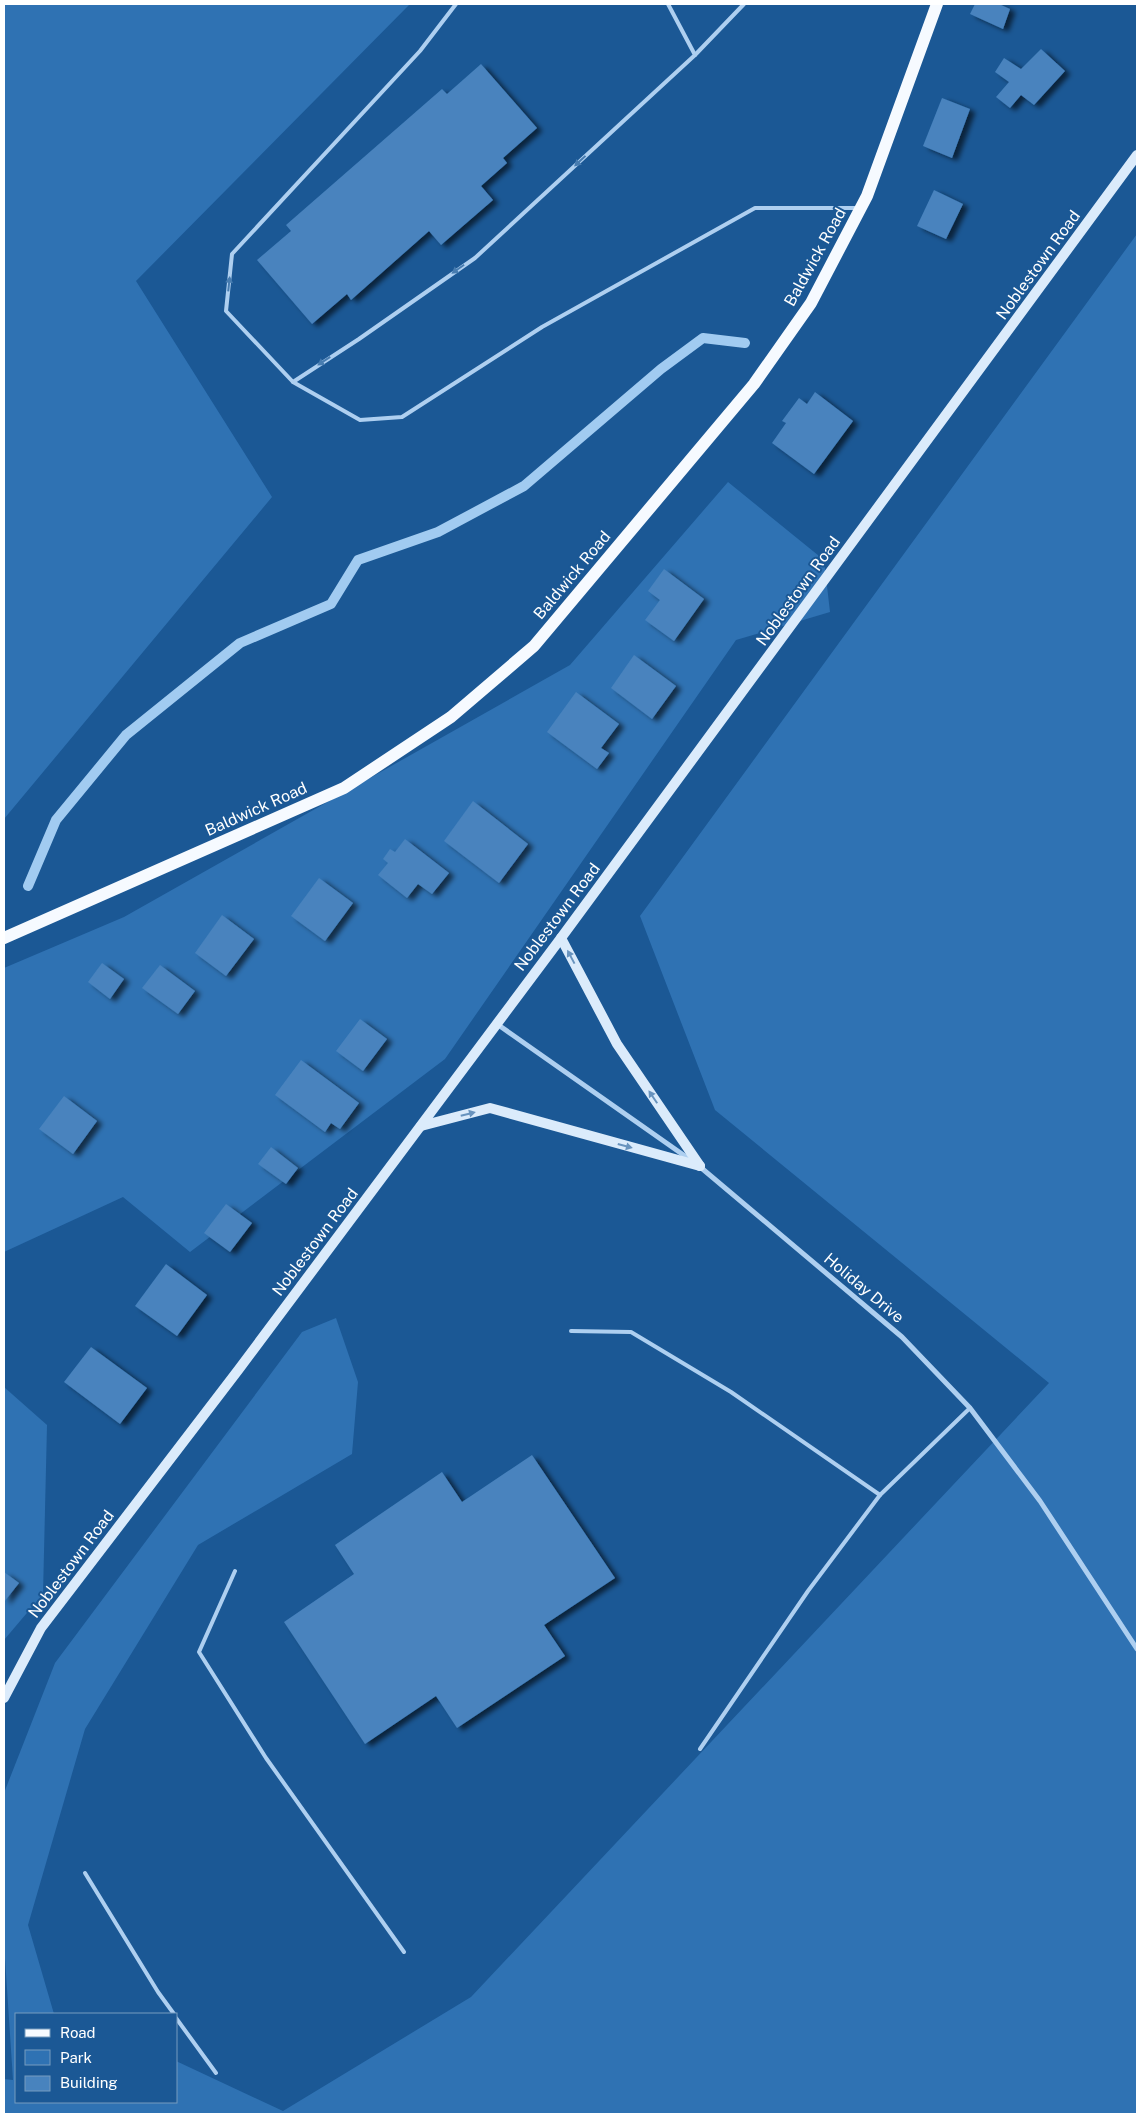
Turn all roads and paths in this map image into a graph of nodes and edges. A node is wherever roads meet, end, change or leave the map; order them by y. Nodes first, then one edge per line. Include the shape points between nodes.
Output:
1 (456, 4) edge
2 (668, 4) edge
3 (744, 4) edge
4 (937, 4) edge
5 (695, 55) junction
6 (1137, 155) edge
7 (860, 208) junction
8 (293, 382) junction
9 (4, 938) edge
10 (561, 938) junction
11 (497, 1024) junction
12 (421, 1126) junction
13 (700, 1166) junction
14 (571, 1330) dead end
15 (970, 1408) junction
16 (880, 1495) junction
17 (235, 1571) dead end
18 (1137, 1649) edge
19 (4, 1698) edge
20 (700, 1749) dead end
21 (85, 1873) dead end
22 (404, 1952) dead end
23 (173, 2013) edge
24 (178, 2021) edge
25 (216, 2073) dead end

8 -> 1 lane via 226,311 232,254 420,51
2 - 5 lane
3 - 5 lane
4 - 7 main road, Baldwick Road
5 -> 8 lane via 475,258
6 - 10 main road, Noblestown Road
7 - 8 lane via 755,208 542,327 402,417 360,420
7 - 9 main road, Baldwick Road via 811,303 754,384 534,646 451,717 344,788
10 - 11 main road, Noblestown Road
13 -> 10 main road via 617,1044
11 - 12 main road, Noblestown Road
11 - 13 street, Holiday Drive
12 -> 13 main road via 490,1108
12 - 19 main road, Noblestown Road via 41,1628
13 - 15 street, Holiday Drive via 902,1337
14 - 16 lane via 631,1332 731,1392
15 - 16 lane
15 - 18 street, Holiday Drive via 1040,1501
16 - 20 lane via 808,1591
17 - 22 lane via 199,1652 266,1758
21 - 23 lane
24 - 25 lane

